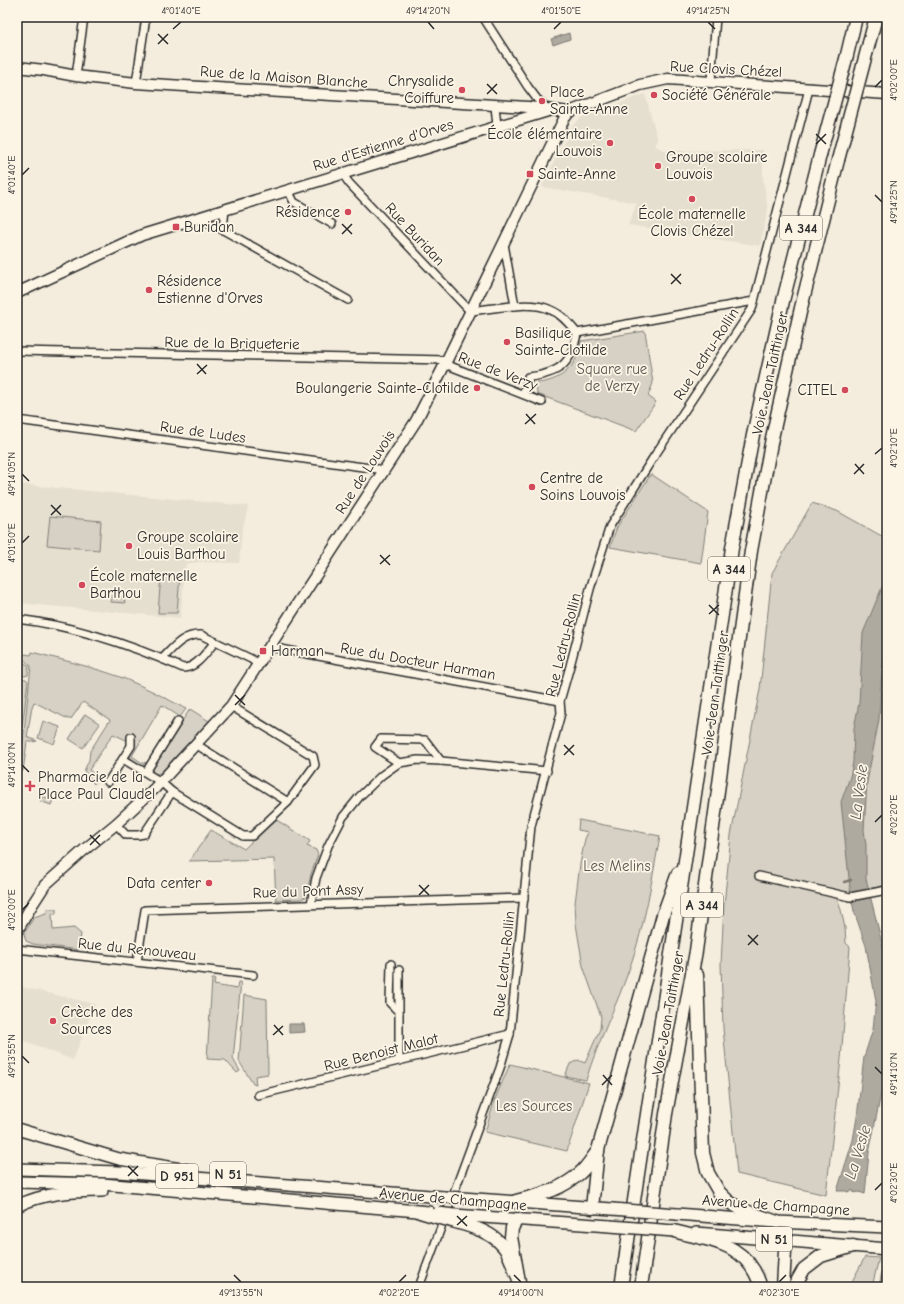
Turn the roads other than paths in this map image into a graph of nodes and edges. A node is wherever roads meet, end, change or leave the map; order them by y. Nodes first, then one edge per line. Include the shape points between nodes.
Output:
1 (84, 17) edge
2 (146, 17) edge
3 (483, 17) edge
4 (716, 17) edge
5 (856, 17) edge
6 (876, 17) edge
7 (17, 67) edge
8 (76, 76) junction
9 (711, 81) junction
10 (136, 83) junction
11 (809, 89) junction
12 (887, 94) edge
13 (495, 106) junction
14 (550, 111) junction
15 (569, 112) junction
16 (497, 126) junction
17 (342, 173) junction
18 (288, 190) junction
19 (224, 209) junction
20 (197, 217) junction
21 (332, 224) dead end
22 (223, 230) junction
23 (504, 243) junction
24 (17, 293) edge
25 (348, 300) dead end
26 (754, 301) junction
27 (515, 306) junction
28 (470, 311) junction
29 (577, 333) junction
30 (17, 351) edge
31 (445, 363) junction
32 (523, 394) junction
33 (542, 402) dead end
34 (17, 420) edge
35 (385, 470) junction
36 (17, 619) edge
37 (214, 642) junction
38 (270, 647) junction
39 (162, 659) junction
40 (259, 664) junction
41 (560, 701) junction
42 (232, 706) junction
43 (178, 721) dead end
44 (131, 737) dead end
45 (196, 745) junction
46 (123, 758) junction
47 (441, 760) junction
48 (399, 763) junction
49 (547, 771) junction
50 (146, 772) junction
51 (108, 782) dead end
52 (161, 782) junction
53 (172, 792) junction
54 (288, 802) junction
55 (116, 824) junction
56 (689, 839) junction
57 (759, 876) dead end
58 (887, 890) edge
59 (524, 898) junction
60 (311, 904) junction
61 (21, 920) edge
62 (17, 931) edge
63 (17, 949) edge
64 (696, 951) junction
65 (137, 962) junction
66 (391, 964) dead end
67 (399, 970) dead end
68 (253, 975) dead end
69 (399, 1012) junction
70 (510, 1034) junction
71 (399, 1061) junction
72 (258, 1095) dead end
73 (20, 1129) edge
74 (598, 1150) junction
75 (17, 1169) edge
76 (17, 1182) edge
77 (336, 1188) junction
78 (181, 1192) junction
79 (444, 1197) joint
80 (513, 1202) junction
81 (529, 1203) junction
82 (17, 1206) edge
83 (592, 1208) junction
84 (420, 1212) joint
85 (453, 1218) junction
86 (517, 1219) junction
87 (777, 1222) junction
88 (590, 1225) junction
89 (887, 1227) edge
90 (674, 1231) junction
91 (784, 1246) junction
92 (853, 1246) junction
93 (887, 1249) edge
94 (645, 1257) junction
95 (518, 1281) edge
96 (419, 1287) edge
97 (621, 1287) edge
98 (641, 1287) edge
99 (648, 1287) edge
100 (761, 1287) edge
101 (783, 1287) edge
102 (794, 1287) edge

1 - 8 street
2 - 10 street
3 - 14 street via 528,88
4 - 9 street
5 - 56 highway, Voie Jean Taittinger / A 344, bridge via 783,302 753,435 732,548
6 - 64 highway, Voie Jean Taittinger / A 344, bridge via 838,160 772,438 751,551
7 - 8 street, Rue de la Maison Blanche
8 - 10 street, Rue de la Maison Blanche
9 - 11 street, Rue Clovis Chézel
9 - 15 street, Rue Clovis Chézel via 668,79 635,87
10 - 13 street, Rue de la Maison Blanche
11 - 12 street, Rue Clovis Chézel
11 - 26 street, Rue Ledru-Rollin
13 - 14 street, Rue de la Maison Blanche
13 - 16 street
14 - 15 street
14 - 16 street, Rue d'Estienne d'Orves
15 - 23 street, Rue de Louvois
16 - 17 street, Rue d'Estienne d'Orves
17 - 18 street, Rue d'Estienne d'Orves
17 - 28 street, Rue Buridan
18 - 19 street, Rue d'Estienne d'Orves
18 - 21 street via 294,202
19 - 20 street, Rue d'Estienne d'Orves
19 - 22 street
20 - 22 street
20 - 24 street, Rue d'Estienne d'Orves via 142,235
22 - 25 street
23 - 27 street
23 - 28 street, Rue de Louvois
26 - 29 street
26 - 41 street, Rue Ledru-Rollin via 610,526
27 - 28 street
27 - 29 street via 536,306 552,310
28 - 31 street, Rue de Louvois
29 - 32 street via 568,360 552,373 528,378
30 - 31 street, Rue de la Briqueterie
31 - 32 street, Rue de Verzy
31 - 35 street, Rue de Louvois via 416,421
32 - 33 street, Rue de Verzy
34 - 35 street, Rue de Ludes
35 - 38 street, Rue de Louvois
36 - 39 street via 75,629
37 - 39 street via 193,634 183,638
37 - 39 street via 196,663 188,668
37 - 40 street
38 - 40 street, Rue de Louvois
38 - 41 street, Rue du Docteur Harman
40 - 42 street, Rue de Louvois
41 - 49 street, Rue Ledru-Rollin via 561,713
42 - 45 street, Rue de Louvois
42 - 54 street via 314,756 315,765
43 - 50 street
44 - 46 street via 132,746
45 - 52 street, Rue de Louvois
45 - 54 street
46 - 50 street
46 - 51 street
47 - 48 street
47 - 48 street via 425,740 381,740 375,747
47 - 49 street
48 - 60 street via 360,796 343,817 316,878
49 - 59 street, Rue Ledru-Rollin via 531,826
50 - 52 street
52 - 53 street
52 - 55 street, Rue de Louvois
53 - 54 street via 243,836 252,836
53 - 55 street via 144,834 126,835
55 - 61 street, Rue de Louvois via 45,885
56 - 74 highway via 664,915
56 - 97 highway, Voie Jean Taittinger / A 344
57 - 58 street via 850,897
59 - 60 street, Rue du Pont Assy
59 - 70 street, Rue Ledru-Rollin
60 - 65 street, Rue du Pont Assy via 145,910
61 - 62 street, Rue de Louvois
63 - 65 street, Rue du Renouveau
64 - 87 highway via 703,1153 708,1173 719,1192 729,1202
64 - 94 highway, Voie Jean Taittinger / A 344 via 666,1114
65 - 68 street, Rue du Renouveau
66 - 69 street via 390,1003
67 - 69 street
69 - 71 street
70 - 71 street, Rue Benoist Malot
70 - 96 street, Rue Ledru-Rollin via 500,1068
71 - 72 street, Rue Benoist Malot
73 - 77 main road, N 51 via 119,1159 183,1170 309,1181
74 - 80 highway via 581,1172 561,1186 550,1192
74 - 83 highway
75 - 77 main road, Avenue de Champagne / D 951 via 118,1172
76 - 78 main road, Avenue de Champagne / D 951 via 102,1184
77 - 79 main road, Avenue de Champagne / D 951
78 - 82 main road via 57,1193
78 - 84 main road, Avenue de Champagne / D 951
79 - 80 main road, Avenue de Champagne / N 51, bridge
80 - 81 main road, Avenue de Champagne / N 51
81 - 83 main road, Avenue de Champagne / N 51
81 - 86 main road
83 - 87 main road, Avenue de Champagne / N 51, bridge
83 - 88 main road
84 - 85 highway, bridge
85 - 86 main road, Avenue de Champagne / N 51
85 - 95 highway via 481,1230 505,1247
86 - 88 main road, Avenue de Champagne / N 51
86 - 95 highway via 511,1236
87 - 89 main road, Avenue de Champagne / N 51
87 - 91 main road
88 - 90 main road, Avenue de Champagne / N 51, bridge
90 - 91 main road, Avenue de Champagne / N 51
90 - 100 highway via 738,1251 754,1269
91 - 92 main road, Avenue de Champagne / N 51
91 - 101 highway
92 - 93 main road, Avenue de Champagne / N 51
92 - 102 highway via 821,1256 804,1269
94 - 98 highway, Voie Jean Taittinger / A 344
94 - 99 highway

